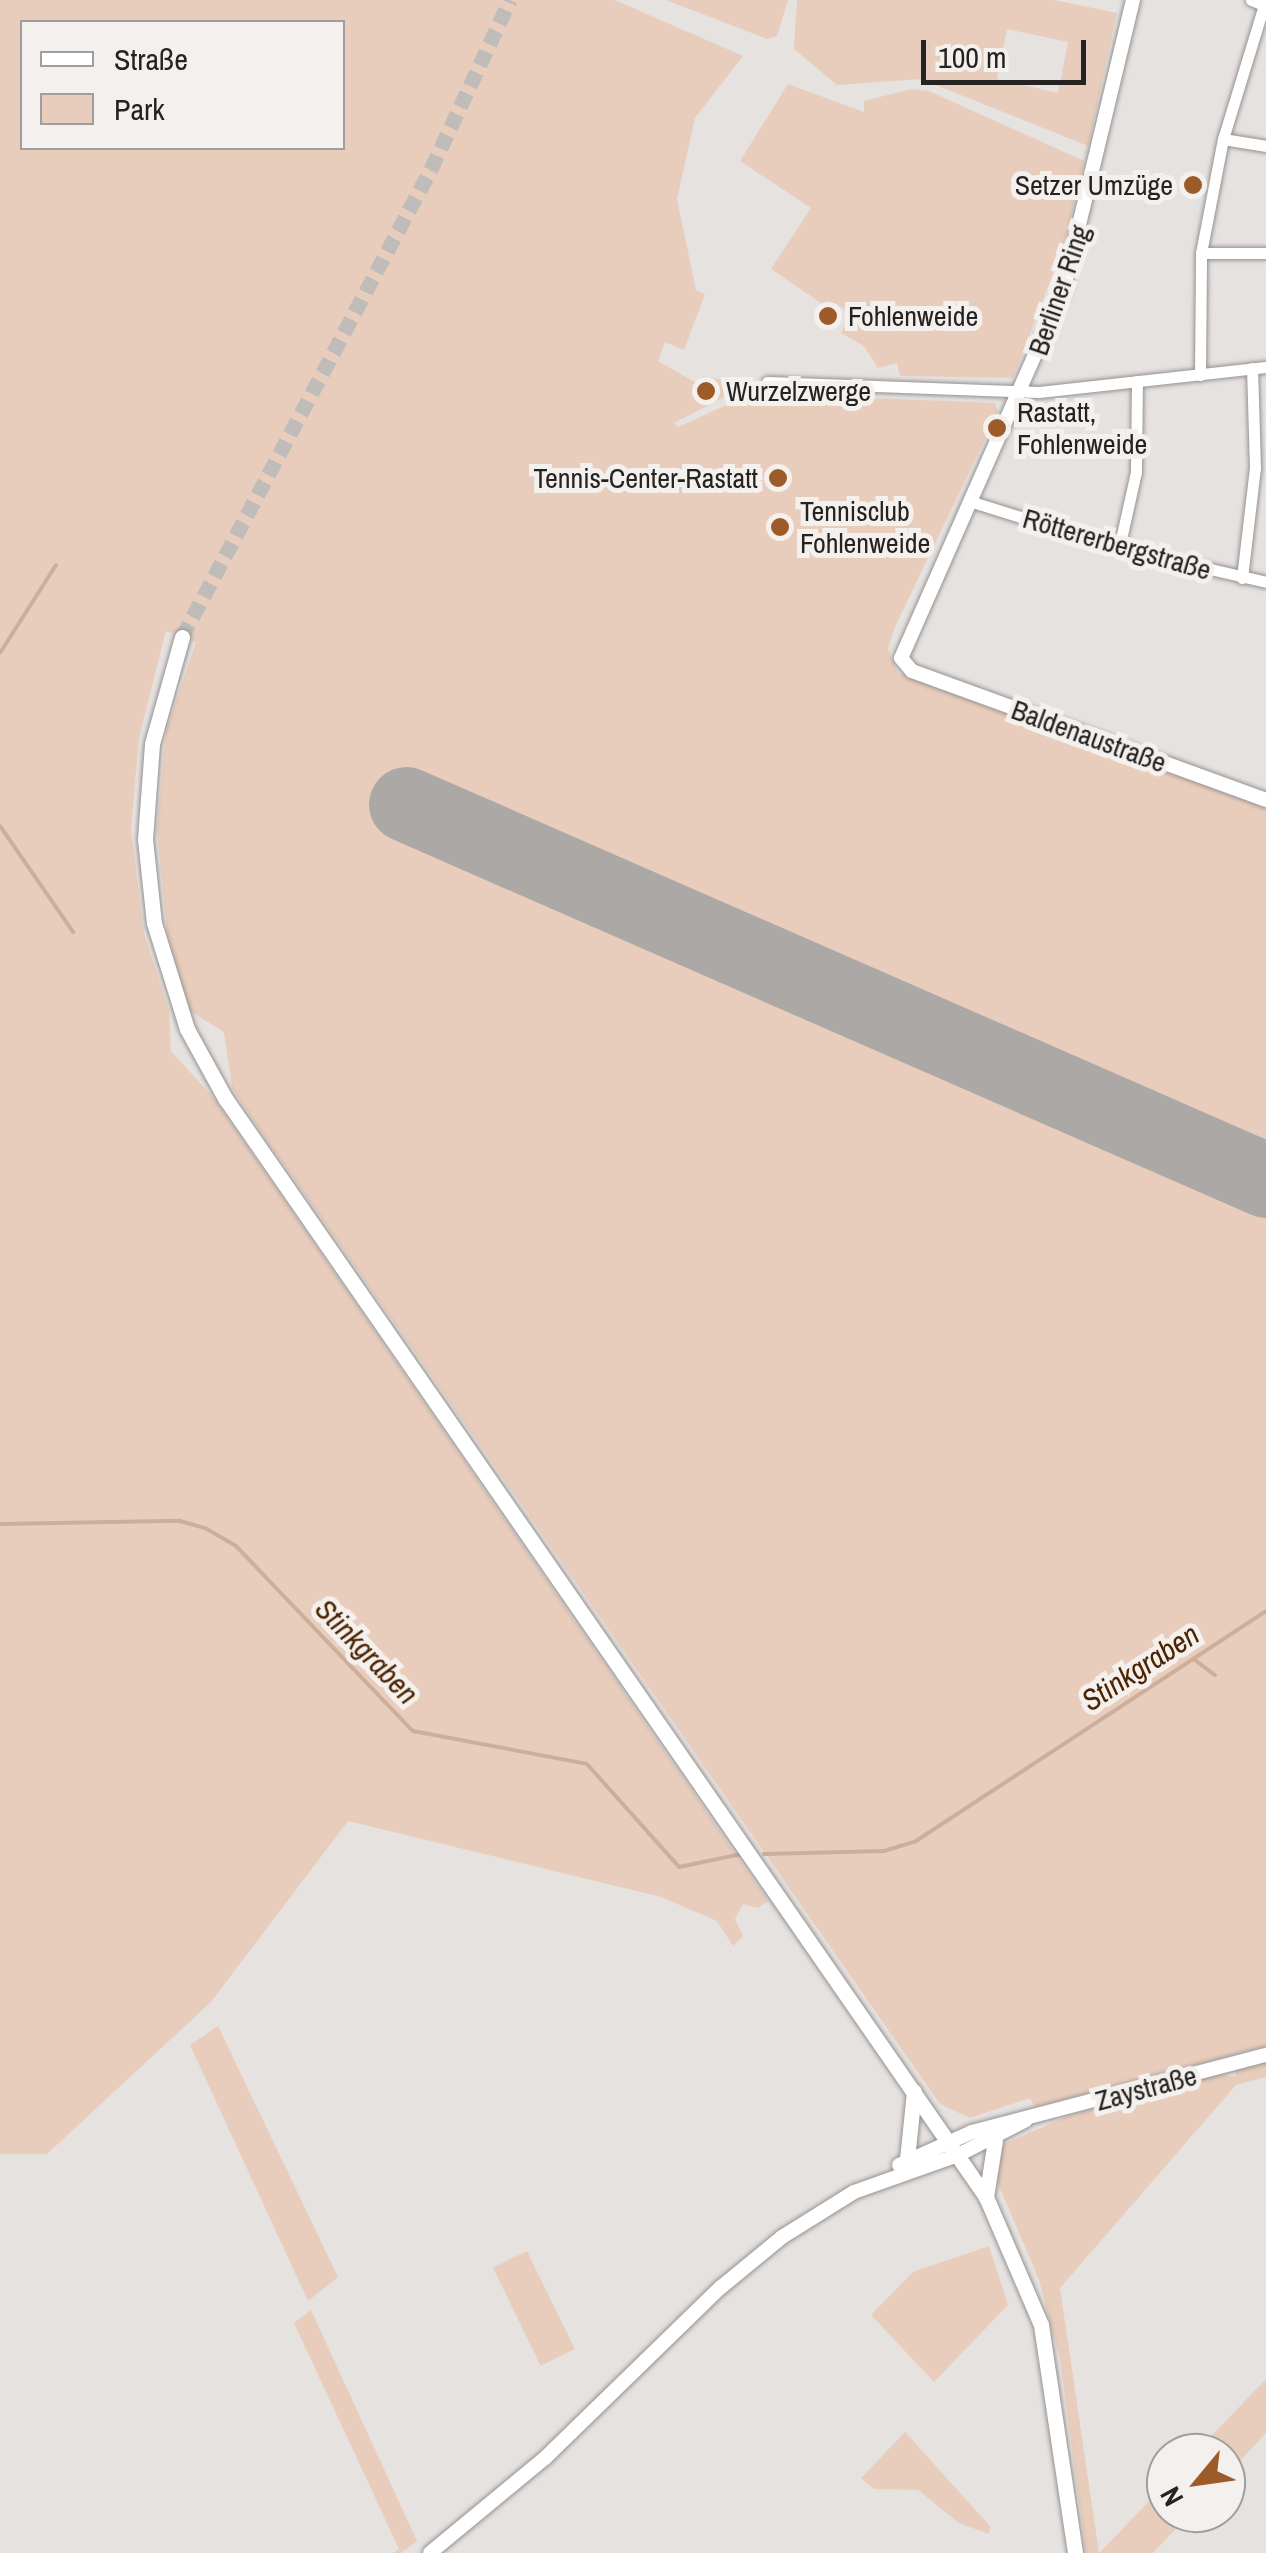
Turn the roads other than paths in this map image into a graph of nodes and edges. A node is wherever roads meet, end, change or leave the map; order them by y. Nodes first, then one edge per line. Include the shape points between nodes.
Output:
1 (1133, 0) edge
2 (1251, 0) edge
3 (1265, 6) edge
4 (1223, 139) junction
5 (1266, 146) edge
6 (1202, 253) junction
7 (1266, 253) edge
8 (1266, 366) edge
9 (1252, 368) junction
10 (1200, 375) junction
11 (767, 382) dead end
12 (1137, 382) junction
13 (1021, 393) junction
14 (969, 501) junction
15 (1119, 548) junction
16 (1242, 578) junction
17 (1266, 582) edge
18 (182, 637) tunnel mouth
19 (912, 672) joint
20 (1266, 800) edge
21 (1266, 2055) edge
22 (914, 2092) junction
23 (1026, 2120) junction
24 (948, 2140) junction
25 (994, 2140) junction
26 (958, 2155) junction
27 (907, 2159) junction
28 (878, 2180) junction
29 (986, 2197) junction
30 (430, 2553) edge
31 (1075, 2553) edge

1 - 13 street, Berliner Ring via 1086,211
2 - 3 street
3 - 4 street
4 - 5 street
4 - 6 street
6 - 7 street
6 - 10 street
8 - 9 street
9 - 10 street
9 - 16 street via 1256,468
10 - 12 street
11 - 13 street
12 - 13 street
12 - 15 street via 1136,472
13 - 14 street, Berliner Ring
14 - 15 street, Röttererbergstraße
14 - 19 street, Berliner Ring via 903,642 901,658
15 - 16 street, Röttererbergstraße
16 - 17 street, Röttererbergstraße
18 - 22 main road via 152,744 145,839 154,924 174,998 205,1065
19 - 20 street, Baldenaustraße
21 - 23 street, Zaystraße
22 - 24 main road
22 - 27 main road
23 - 24 street, Zaystraße
23 - 25 street, Zaystraße
24 - 26 main road
24 - 27 street, Zaystraße
25 - 26 street, Zaystraße
25 - 29 main road
26 - 28 street, Zaystraße
26 - 29 main road
27 - 28 street, Zaystraße
28 - 30 street via 754,2258 546,2458
29 - 31 main road via 1041,2325

